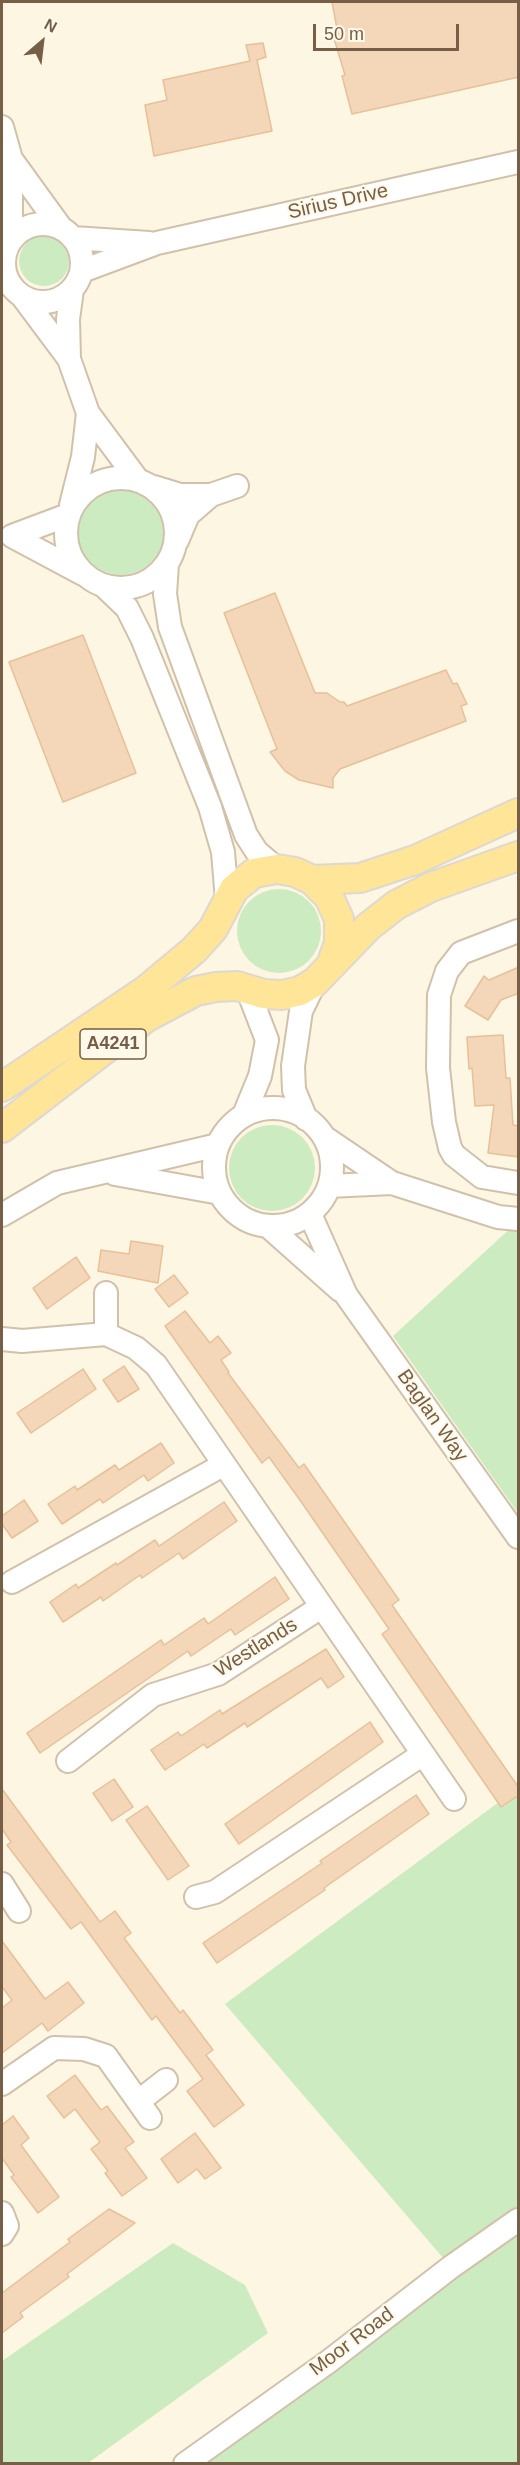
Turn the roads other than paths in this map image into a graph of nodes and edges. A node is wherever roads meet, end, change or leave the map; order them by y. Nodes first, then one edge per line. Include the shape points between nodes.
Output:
1 (2, 127) edge
2 (11, 159) junction
3 (519, 162) edge
4 (67, 233) junction
5 (11, 240) junction
6 (157, 243) junction
7 (2, 264) edge
8 (77, 280) junction
9 (12, 290) edge
10 (69, 359) junction
11 (88, 413) junction
12 (145, 483) junction
13 (237, 486) dead end
14 (211, 495) junction
15 (69, 512) junction
16 (7, 537) edge
17 (171, 555) junction
18 (95, 581) junction
19 (519, 813) edge
20 (519, 856) edge
21 (277, 869) junction
22 (312, 880) junction
23 (226, 900) junction
24 (519, 931) edge
25 (323, 974) junction
26 (247, 988) junction
27 (2, 1087) edge
28 (244, 1115) junction
29 (306, 1119) junction
30 (2, 1128) edge
31 (324, 1137) junction
32 (218, 1145) junction
33 (105, 1172) junction
34 (392, 1183) junction
35 (519, 1183) edge
36 (329, 1186) junction
37 (220, 1193) junction
38 (310, 1214) junction
39 (2, 1215) edge
40 (519, 1219) edge
41 (269, 1227) junction
42 (106, 1293) dead end
43 (345, 1294) junction
44 (106, 1334) junction
45 (2, 1342) edge
46 (223, 1465) junction
47 (519, 1538) edge
48 (12, 1582) dead end
49 (321, 1607) junction
50 (423, 1754) junction
51 (68, 1761) dead end
52 (454, 1799) dead end
53 (196, 1897) dead end
54 (166, 2080) dead end
55 (2, 2084) edge
56 (2, 2214) edge
57 (519, 2220) edge
58 (2, 2234) edge
59 (184, 2463) edge

1 - 2 street
2 - 4 street
2 - 5 street
3 - 6 street, Sirius Drive
4 - 5 street via 46,224 31,225
4 - 6 street, Sirius Drive
4 - 8 street via 82,259
5 - 7 street
6 - 8 street, Sirius Drive
7 - 9 street
8 - 9 street via 53,301 43,303
8 - 10 street via 68,319
9 - 10 street
10 - 11 street
11 - 12 street
11 - 15 street via 83,457
12 - 14 street via 180,495
12 - 15 street via 117,477 98,482 81,493
12 - 17 street via 168,503 176,523
13 - 14 street
14 - 17 street via 188,515
15 - 16 street
15 - 18 street via 66,537 72,559
16 - 18 street
17 - 18 street via 154,577 138,585 120,588
17 - 21 street via 165,594 170,627 246,835 257,852
18 - 23 street via 127,608 142,638 210,807 223,852
19 - 22 main road via 415,860 360,878
20 - 25 main road, A4241 via 430,887 396,905 368,927
21 - 22 main road
21 - 23 main road, A4241 via 244,879
22 - 25 main road via 329,897 339,919 339,943
23 - 27 main road, A4241 via 213,929 194,950 146,990
24 - 35 street via 461,953 447,971 439,995 438,1057 444,1122 454,1155 482,1177
25 - 26 main road, A4241 via 300,991 282,995
25 - 29 street via 301,1011 293,1066 294,1090
26 - 28 street via 267,1040 260,1076
26 - 30 main road, A4241 via 196,991 147,1017
28 - 29 street via 276,1108
28 - 32 street via 228,1128
29 - 31 street
31 - 34 street
31 - 36 street via 332,1169
32 - 33 street
32 - 37 street via 214,1178
33 - 37 street
33 - 39 street via 57,1183
34 - 36 street
34 - 40 street via 498,1217
36 - 38 street
37 - 41 street via 240,1217
38 - 41 street
38 - 43 street, Baglan Way
41 - 43 street, Baglan Way
42 - 44 street
43 - 47 street, Baglan Way
44 - 45 street
44 - 46 street via 136,1348 156,1365
46 - 48 street
46 - 49 street
49 - 50 street
49 - 51 street, Westlands via 218,1674 153,1695
50 - 52 street
50 - 53 street via 215,1892
54 - 55 street via 144,2109 106,2056 84,2049 54,2048
56 - 58 street via 7,2226
57 - 59 street, Moor Road

